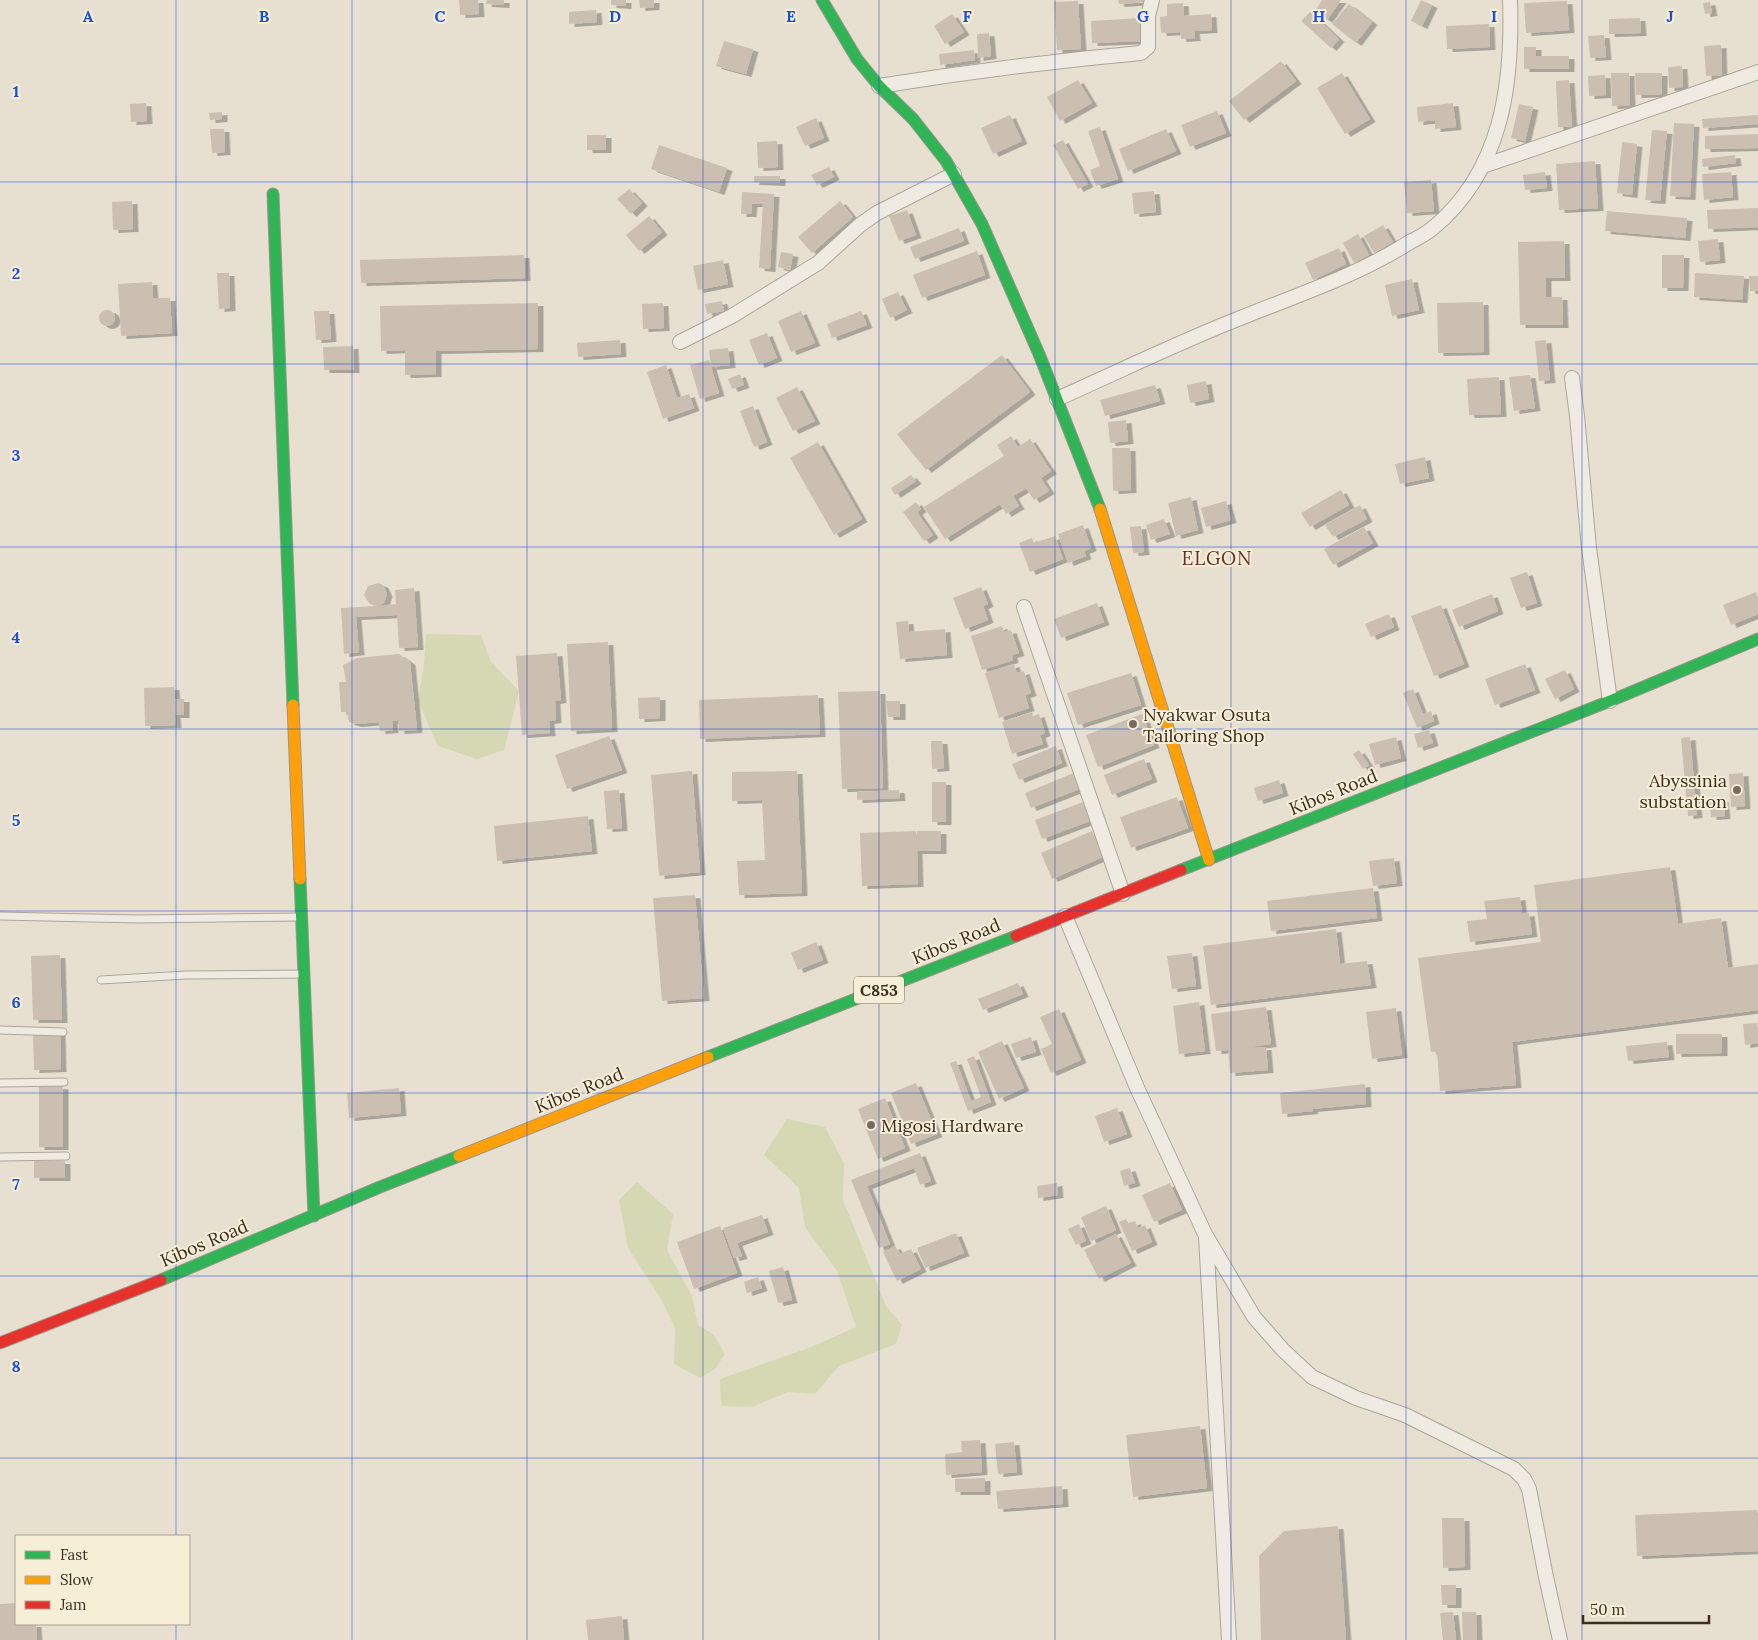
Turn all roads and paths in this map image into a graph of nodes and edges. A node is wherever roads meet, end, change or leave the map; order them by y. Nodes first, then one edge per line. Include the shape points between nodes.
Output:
1 (822, 0) edge
2 (1152, 0) edge
3 (1510, 0) edge
4 (1758, 72) edge
5 (879, 86) junction
6 (1483, 166) junction
7 (954, 174) junction
8 (273, 194) dead end
9 (680, 342) dead end
10 (1572, 378) dead end
11 (1057, 399) junction
12 (1024, 607) dead end
13 (1758, 639) edge
14 (1610, 702) junction
15 (1209, 860) junction
16 (1123, 894) junction
17 (0, 916) edge
18 (1066, 916) junction
19 (302, 918) junction
20 (304, 974) junction
21 (101, 980) dead end
22 (0, 1030) edge
23 (63, 1032) dead end
24 (64, 1082) dead end
25 (0, 1083) edge
26 (66, 1156) dead end
27 (0, 1157) edge
28 (314, 1216) junction
29 (1205, 1234) junction
30 (0, 1343) edge
31 (1229, 1640) edge
32 (1560, 1640) edge

1 - 5 street via 856,59
2 - 5 street via 1148,16 1148,47 1142,53 1067,59
3 - 6 street via 1511,28 1504,106
4 - 6 street
5 - 7 street via 912,119
6 - 11 street via 1459,201 1432,228 1385,258
7 - 9 street via 877,213 818,263 732,316
7 - 11 street via 982,224
8 - 19 street
10 - 14 street
11 - 15 street via 1096,495
12 - 16 street
13 - 14 street, Kibos Road / C853
14 - 15 street, Kibos Road / C853
15 - 16 street, Kibos Road / C853
16 - 18 street, Kibos Road / C853
17 - 19 lane
18 - 28 street, Kibos Road / C853
18 - 29 street via 1138,1090
19 - 20 street
20 - 21 lane
20 - 28 street
22 - 23 lane
24 - 25 lane
26 - 27 lane
28 - 30 street, Kibos Road / C853
29 - 31 street
29 - 32 street via 1254,1317 1312,1377 1356,1398 1404,1414 1514,1469 1524,1478

